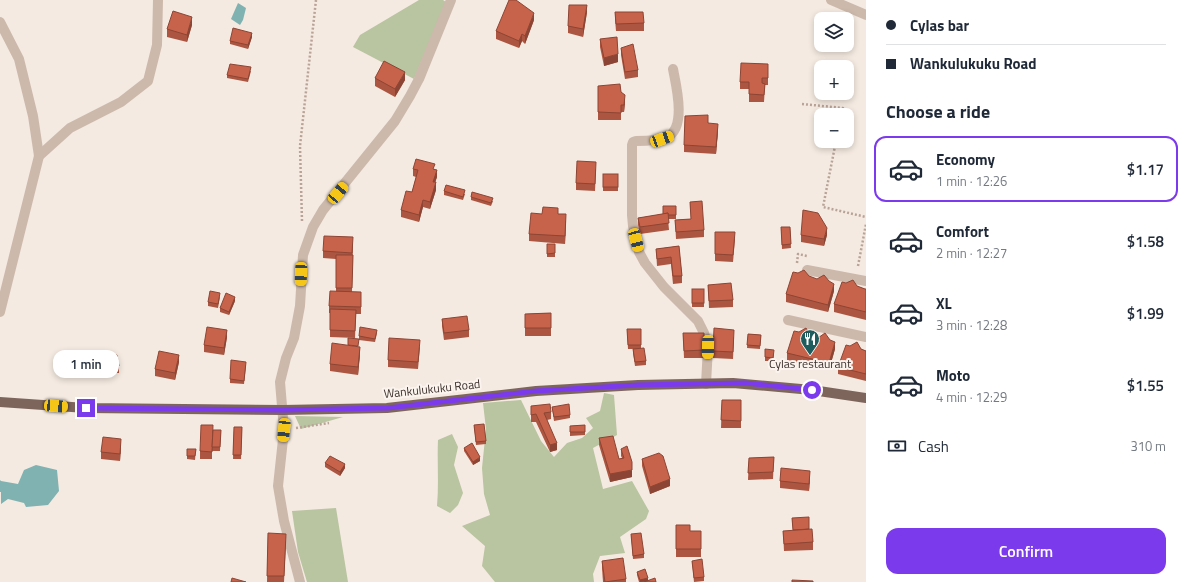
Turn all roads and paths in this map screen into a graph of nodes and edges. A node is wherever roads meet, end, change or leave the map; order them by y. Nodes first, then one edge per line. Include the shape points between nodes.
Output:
1 (158, 0) edge
2 (316, 0) edge
3 (451, 0) edge
4 (831, 0) edge
5 (866, 15) edge
6 (0, 22) edge
7 (673, 69) dead end
8 (802, 104) dead end
9 (843, 108) edge
10 (835, 148) edge
11 (39, 156) junction
12 (866, 217) edge
13 (866, 224) edge
14 (302, 227) dead end
15 (858, 267) dead end
16 (807, 270) dead end
17 (866, 281) edge
18 (0, 312) edge
19 (788, 320) dead end
20 (866, 337) edge
21 (706, 384) junction
22 (866, 398) edge
23 (0, 402) edge
24 (283, 410) junction
25 (300, 582) edge

1 - 11 street via 157,45 148,81 121,102 70,128
2 - 14 path via 300,146
3 - 24 street via 418,79 395,121 323,210 313,227 303,254 300,306 294,338 280,382
4 - 5 street
6 - 11 street via 19,59 33,116
7 - 21 street via 680,107 673,133 662,139 636,141 632,145 633,226 639,252 645,263 664,287 698,321 704,332 708,347
8 - 9 path
10 - 12 path via 823,207
11 - 18 street
13 - 15 path
16 - 17 street
19 - 20 street
21 - 22 main road, Wankulukuku Road via 746,383
21 - 24 main road, Wankulukuku Road via 536,391 388,408
23 - 24 main road, Wankulukuku Road via 86,408
24 - 25 street via 284,430 278,486

